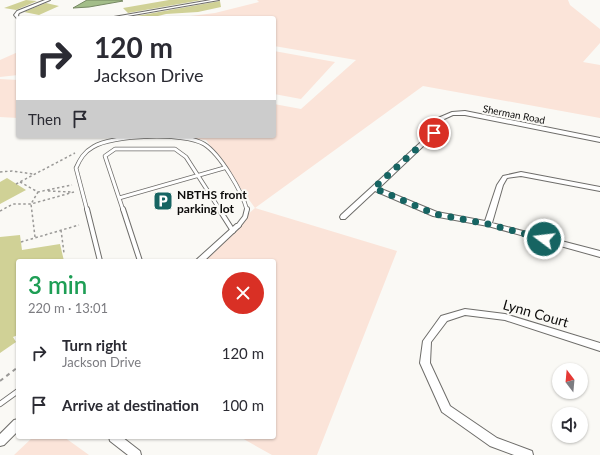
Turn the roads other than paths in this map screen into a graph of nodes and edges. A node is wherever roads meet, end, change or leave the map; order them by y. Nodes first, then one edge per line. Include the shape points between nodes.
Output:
1 (48, 0) edge
2 (217, 0) edge
3 (16, 16) edge
4 (122, 16) edge
5 (190, 138) edge
6 (190, 138) edge
7 (600, 140) edge
8 (224, 168) junction
9 (197, 175) junction
10 (374, 188) junction
11 (600, 190) edge
12 (119, 198) junction
13 (343, 217) dead end
14 (488, 224) junction
15 (236, 229) junction
16 (600, 254) edge
17 (99, 259) edge
18 (139, 259) edge
19 (202, 259) edge
20 (600, 346) edge
21 (16, 392) edge
22 (0, 404) edge
23 (16, 426) edge
24 (116, 439) edge
25 (0, 441) edge
26 (136, 455) edge
27 (528, 455) edge

1 - 3 street via 18,12
2 - 4 street
5 - 8 lane via 202,142
6 - 17 lane via 111,139 86,152 78,160 76,168
7 - 10 street, Sherman Road via 465,114 452,114 440,119 434,133
8 - 9 lane
8 - 15 lane via 243,198 247,210 245,219
9 - 12 lane
9 - 12 lane via 186,156 176,149 115,149 105,156
9 - 15 lane
10 - 13 street
10 - 14 street via 435,214
11 - 14 street via 521,174 505,177
12 - 18 lane
14 - 16 street
15 - 19 street
20 - 27 street, Lynn Court via 505,316 465,312 444,318 427,341 424,363 446,409 494,442
21 - 22 lane
23 - 25 street
24 - 26 street

